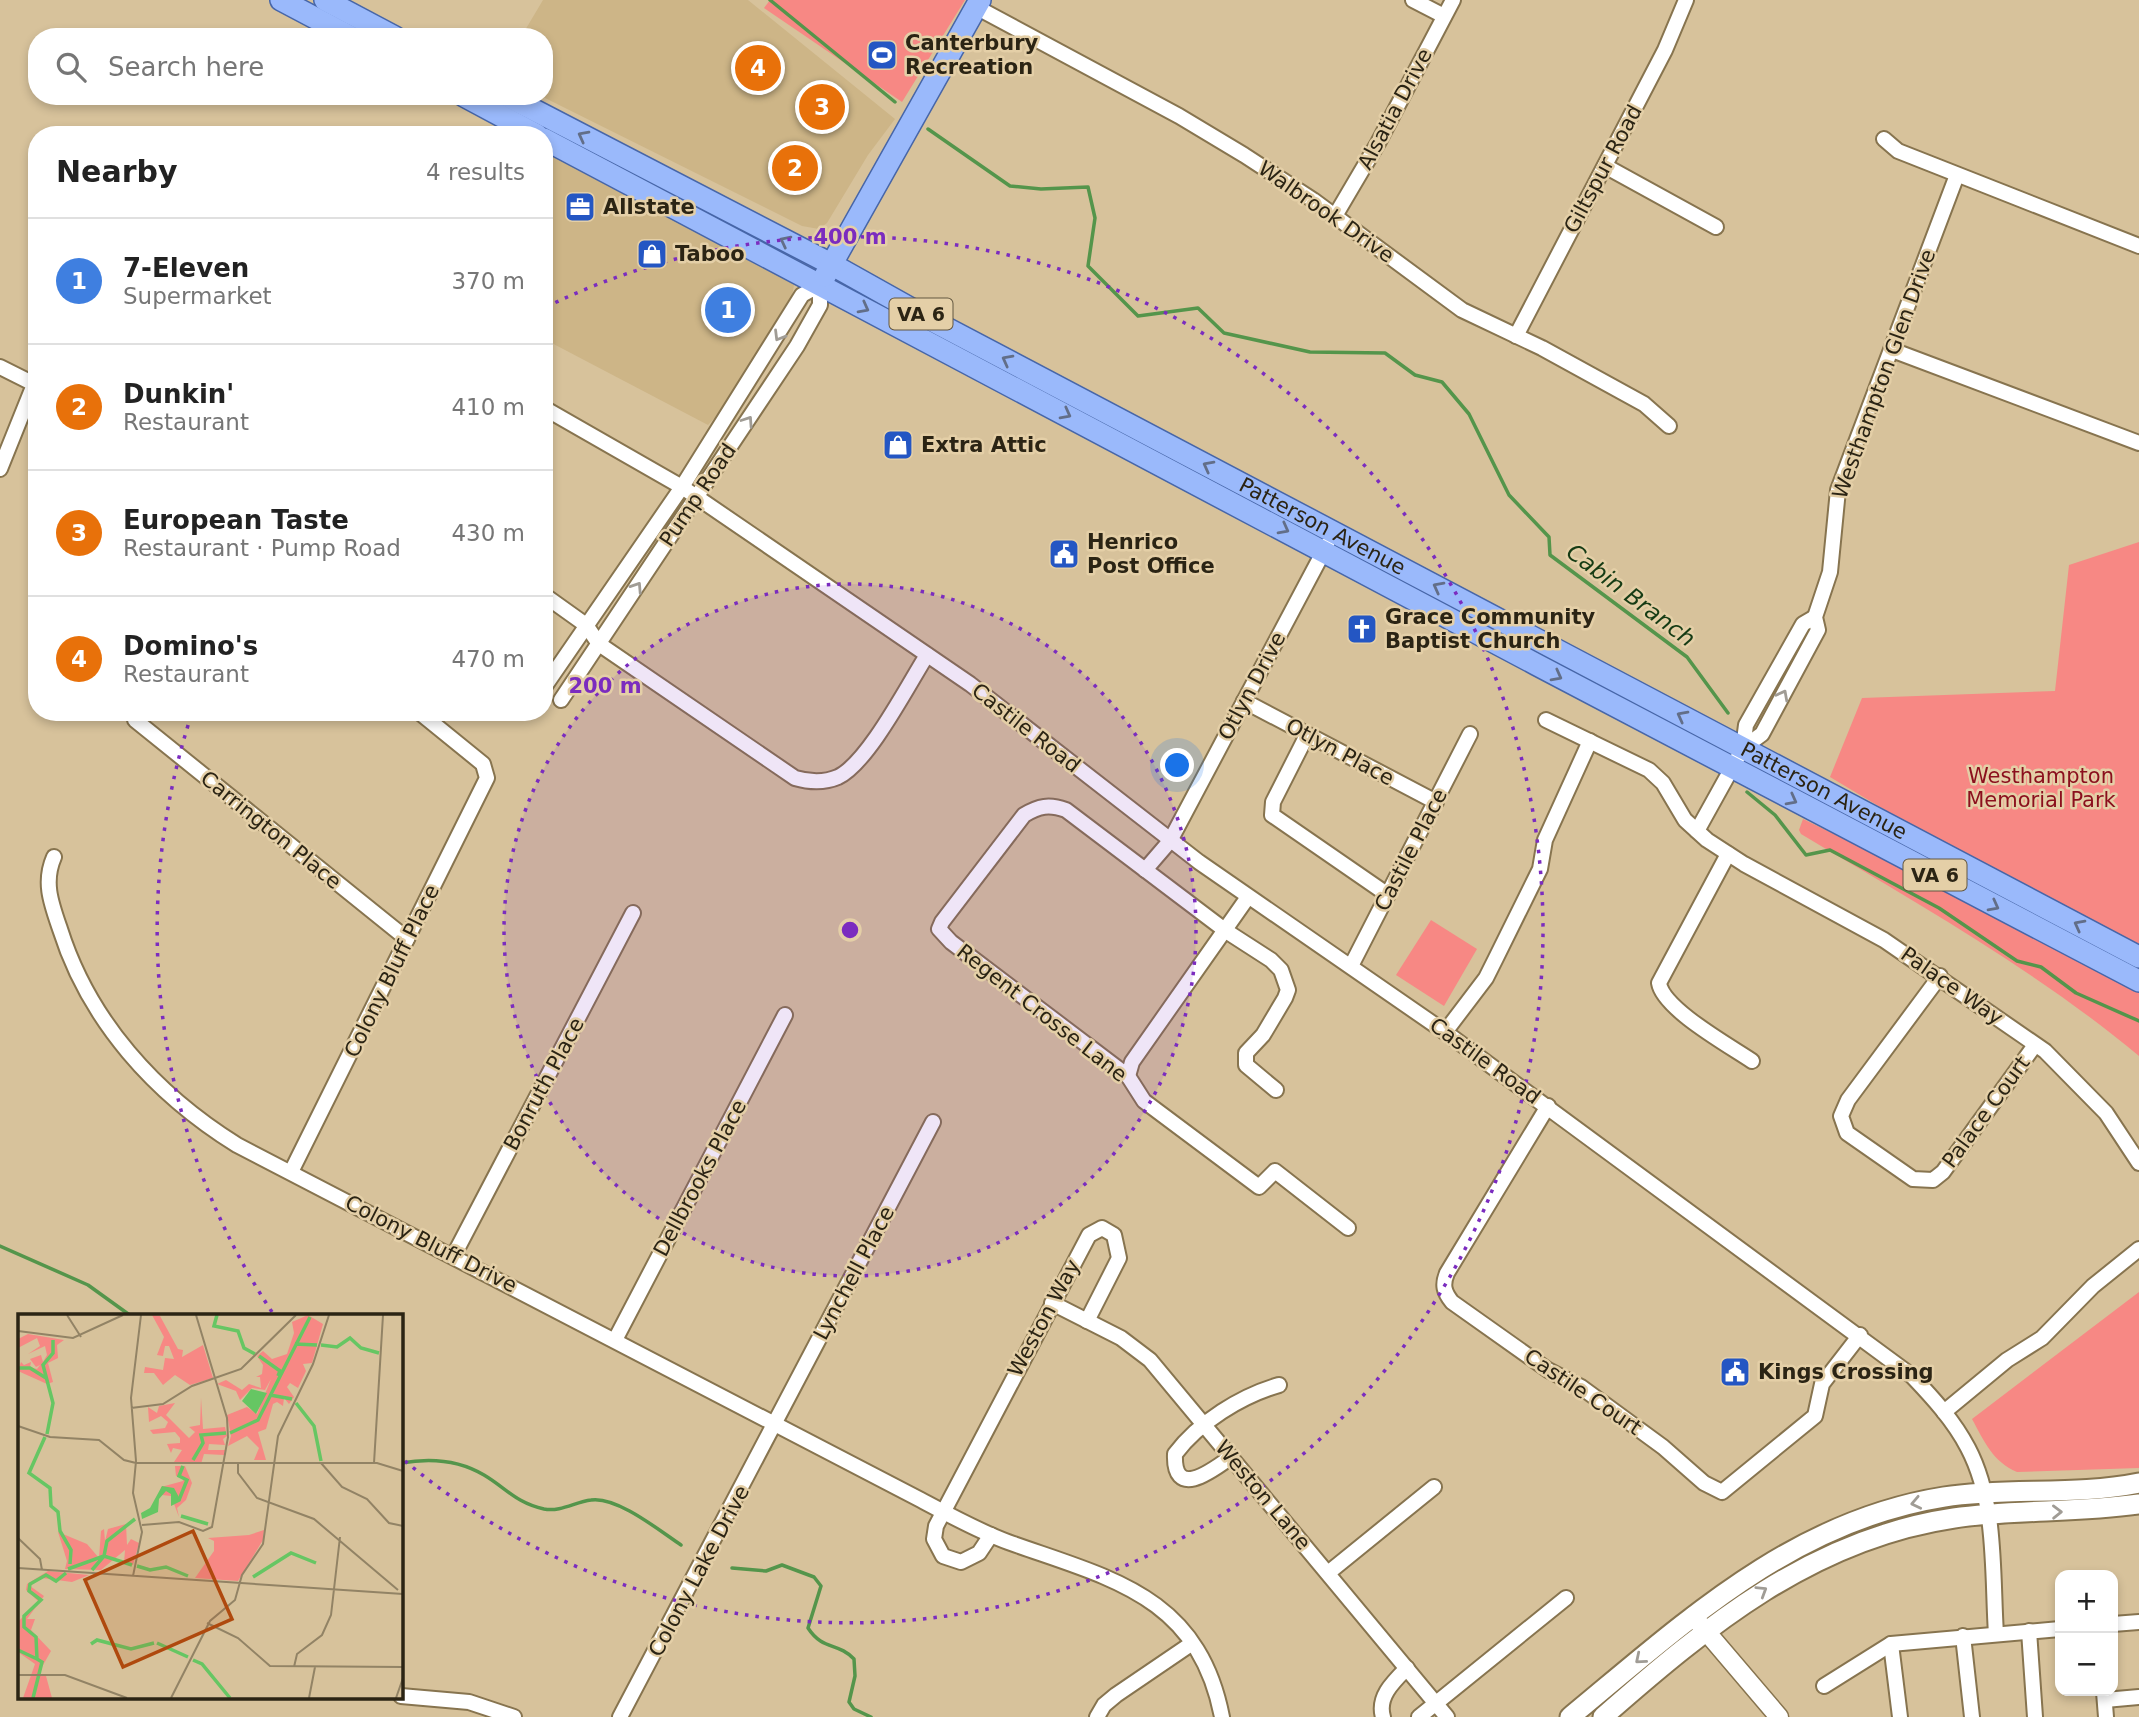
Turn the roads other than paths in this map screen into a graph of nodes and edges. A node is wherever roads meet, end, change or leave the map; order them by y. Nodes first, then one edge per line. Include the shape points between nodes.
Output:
1 (281, 0) edge
2 (325, 0) edge
3 (1413, 0) edge
4 (1453, 0) edge
5 (1686, 0) edge
6 (978, 3) edge
7 (1444, 16) junction
8 (334, 28) edge
9 (378, 28) edge
10 (481, 105) edge
11 (524, 105) edge
12 (520, 126) edge
13 (1884, 139) dead end
14 (553, 144) edge
15 (1605, 166) junction
16 (1957, 175) junction
17 (1335, 216) junction
18 (1716, 227) dead end
19 (2139, 246) edge
20 (831, 264) junction
21 (820, 285) junction
22 (1516, 336) junction
23 (1892, 350) junction
24 (0, 367) edge
25 (28, 377) edge
26 (28, 398) edge
27 (553, 413) edge
28 (1669, 426) dead end
29 (2139, 443) edge
30 (0, 469) edge
31 (681, 487) junction
32 (696, 498) junction
33 (1329, 541) junction
34 (553, 602) edge
35 (586, 625) junction
36 (599, 644) junction
37 (927, 655) junction
38 (553, 674) edge
39 (561, 699) dead end
40 (1244, 701) junction
41 (1546, 720) dead end
42 (136, 721) edge
43 (430, 721) edge
44 (1470, 734) dead end
45 (1307, 735) junction
46 (1590, 741) junction
47 (1743, 748) junction
48 (1732, 769) junction
49 (1436, 802) junction
50 (1698, 831) junction
51 (1170, 841) junction
52 (1728, 854) junction
53 (54, 857) dead end
54 (1145, 870) junction
55 (1388, 895) junction
56 (1248, 897) junction
57 (633, 913) dead end
58 (1226, 931) junction
59 (407, 939) junction
60 (2139, 957) edge
61 (1351, 967) junction
62 (1940, 976) junction
63 (2139, 981) edge
64 (785, 1015) dead end
65 (1445, 1032) junction
66 (2035, 1045) junction
67 (1752, 1061) dead end
68 (1128, 1076) junction
69 (1276, 1090) dead end
70 (1548, 1106) junction
71 (933, 1122) dead end
72 (2139, 1163) edge
73 (291, 1172) junction
74 (1348, 1228) dead end
75 (2139, 1249) edge
76 (454, 1255) junction
77 (1052, 1303) junction
78 (1087, 1321) junction
79 (1860, 1335) junction
80 (615, 1340) junction
81 (1279, 1385) dead end
82 (1944, 1412) junction
83 (775, 1424) junction
84 (1205, 1425) junction
85 (1231, 1457) junction
86 (2139, 1483) edge
87 (1434, 1486) dead end
88 (1983, 1492) junction
89 (2139, 1504) edge
90 (944, 1512) junction
91 (1988, 1513) junction
92 (991, 1535) junction
93 (1328, 1573) junction
94 (1566, 1598) dead end
95 (1693, 1616) junction
96 (2139, 1622) edge
97 (2118, 1624) edge
98 (2055, 1629) edge
99 (2029, 1631) junction
100 (1707, 1632) junction
101 (1996, 1634) junction
102 (1963, 1636) junction
103 (1191, 1644) junction
104 (1891, 1644) junction
105 (1407, 1668) junction
106 (1824, 1686) dead end
107 (402, 1696) edge
108 (2105, 1696) edge
109 (2139, 1697) edge
110 (1437, 1705) junction
111 (514, 1717) edge
112 (620, 1717) edge
113 (1097, 1717) edge
114 (1222, 1717) edge
115 (1383, 1717) edge
116 (1419, 1717) edge
117 (1447, 1717) edge
118 (1570, 1717) edge
119 (1603, 1717) edge
120 (1779, 1717) edge
121 (1900, 1717) edge
122 (1972, 1717) edge
123 (2035, 1717) edge
124 (2106, 1717) edge

1 - 8 main road
2 - 9 main road
3 - 7 street
4 - 7 street, Alsatia Drive
5 - 15 street, Giltspur Road
6 - 17 street, Walbrook Drive via 1179,116
6 - 20 main road, Pump Road
7 - 17 street, Alsatia Drive
10 - 12 main road
20 -> 11 main road, Patterson Avenue / VA 6
13 - 16 street via 1898,151
14 - 21 main road, Patterson Avenue / VA 6
15 - 18 street
15 - 22 street, Giltspur Road
16 - 19 street
16 - 23 street, Westhampton Glen Drive
17 - 22 street, Walbrook Drive via 1462,310
20 - 21 main road, Pump Road
33 -> 20 main road, Patterson Avenue / VA 6
21 -> 31 street, Pump Road via 802,295
32 -> 21 street, Pump Road via 797,346 820,305
21 -> 33 main road, Patterson Avenue / VA 6
22 - 28 street, Walbrook Drive via 1644,404
23 - 29 street
23 - 47 street, Westhampton Glen Drive via 1838,489 1830,572 1815,617 1818,630 1762,734
24 - 25 street
26 - 30 street
27 - 31 street, Pump Road
31 - 32 street, Castile Road
31 - 35 street, Pump Road
36 -> 32 street, Pump Road
32 - 37 street, Castile Road
33 - 40 street, Otlyn Drive
47 -> 33 main road, Patterson Avenue / VA 6
33 -> 48 main road, Patterson Avenue / VA 6
34 - 35 street
35 - 36 street
35 - 38 street, Pump Road
36 - 37 street via 795,778 818,782 838,778 857,763
36 - 39 street, Pump Road
37 - 51 street, Castile Road via 1020,721
40 - 45 street, Otlyn Place
40 - 51 street, Otlyn Drive
41 - 46 street, Palace Way
42 - 59 street, Carrington Place
43 - 59 street, Colony Bluff Place via 487,769 487,778
44 - 49 street, Castile Place
45 - 49 street, Otlyn Place
45 - 55 street via 1273,802 1272,815
46 - 50 street, Palace Way via 1660,778 1685,820
46 - 65 street via 1545,841 1540,869 1496,958
47 - 48 street
60 -> 47 main road, Patterson Avenue / VA 6
48 - 50 street
48 -> 63 main road, Patterson Avenue / VA 6
49 - 55 street, Castile Place
50 - 52 street, Palace Way
51 - 54 street, Otlyn Drive
51 - 56 street, Castile Road
52 - 62 street, Palace Way
52 - 67 street via 1659,984 1679,1010
53 - 73 street, Colony Bluff Drive via 46,874 62,938 86,990 118,1040 159,1086 201,1121
54 - 58 street
54 - 68 street, Regent Crosse Lane via 1066,810 1036,807 1024,815 939,929
55 - 61 street, Castile Place
56 - 58 street
56 - 61 street, Castile Road
57 - 76 street, Bonruth Place
58 - 68 street via 1132,1062
58 - 69 street via 1271,960 1281,970 1288,990 1263,1035 1246,1053 1246,1065
59 - 73 street, Colony Bluff Place
61 - 65 street, Castile Road
62 - 66 street, Palace Way
62 - 66 street, Palace Court via 1848,1100 1841,1116 1847,1132 1900,1172 1919,1182 1933,1180 1943,1172
64 - 80 street, Dellbrooks Place
65 - 70 street, Castile Road
66 - 72 street, Palace Way via 2106,1113
68 - 74 street, Regent Crosse Lane via 1144,1101 1259,1186 1275,1171
70 - 79 street, Castile Road
70 - 79 street, Castile Court via 1443,1281 1452,1302 1548,1370 1581,1387 1722,1492 1815,1416 1822,1384
71 - 83 street, Lynchell Place
73 - 76 street, Colony Bluff Drive
75 - 82 street via 2093,1286 2042,1338 2007,1360
76 - 80 street, Colony Bluff Drive
77 - 78 street, Weston Lane
77 - 78 street, Weston Way via 1089,1235 1101,1228 1107,1230 1119,1245 1119,1258
77 - 90 street, Weston Way
78 - 84 street, Weston Lane via 1138,1350
79 - 82 street, Castile Road via 1912,1376
80 - 83 street, Colony Bluff Drive
81 - 84 street via 1257,1391
82 - 88 street, Castile Road via 1970,1451
83 - 90 street, Colony Bluff Drive
83 - 112 street, Colony Lake Drive
84 - 85 street, Weston Lane
84 - 85 street via 1175,1454 1180,1474 1203,1478
85 - 93 street, Weston Lane
86 - 88 main road via 2083,1490
87 - 93 street
88 - 91 street, Castile Road
88 -> 95 main road via 1892,1508 1816,1536 1764,1564
91 -> 89 main road via 2077,1512
90 - 92 street, Colony Bluff Drive
90 - 92 street via 934,1539 948,1560 974,1558
100 -> 91 main road via 1757,1593 1843,1548 1917,1524
91 - 101 street, Castile Road
92 - 103 street, Colony Bluff Drive via 1131,1587 1167,1614
93 - 105 street, Weston Lane
94 - 110 street
95 - 100 street
95 -> 118 main road
96 - 97 street
98 - 99 street
99 - 101 street
99 - 123 street
100 - 119 main road
100 - 120 street
101 - 102 street
102 - 104 street
102 - 122 street
103 - 113 street via 1116,1695
103 - 114 street, Colony Bluff Drive via 1207,1669
104 - 106 street
104 - 121 street
105 - 110 street, Weston Lane
105 - 115 street via 1386,1693 1380,1706
107 - 111 street via 469,1702
108 - 109 street
108 - 124 street
110 - 116 street
110 - 117 street, Weston Lane

